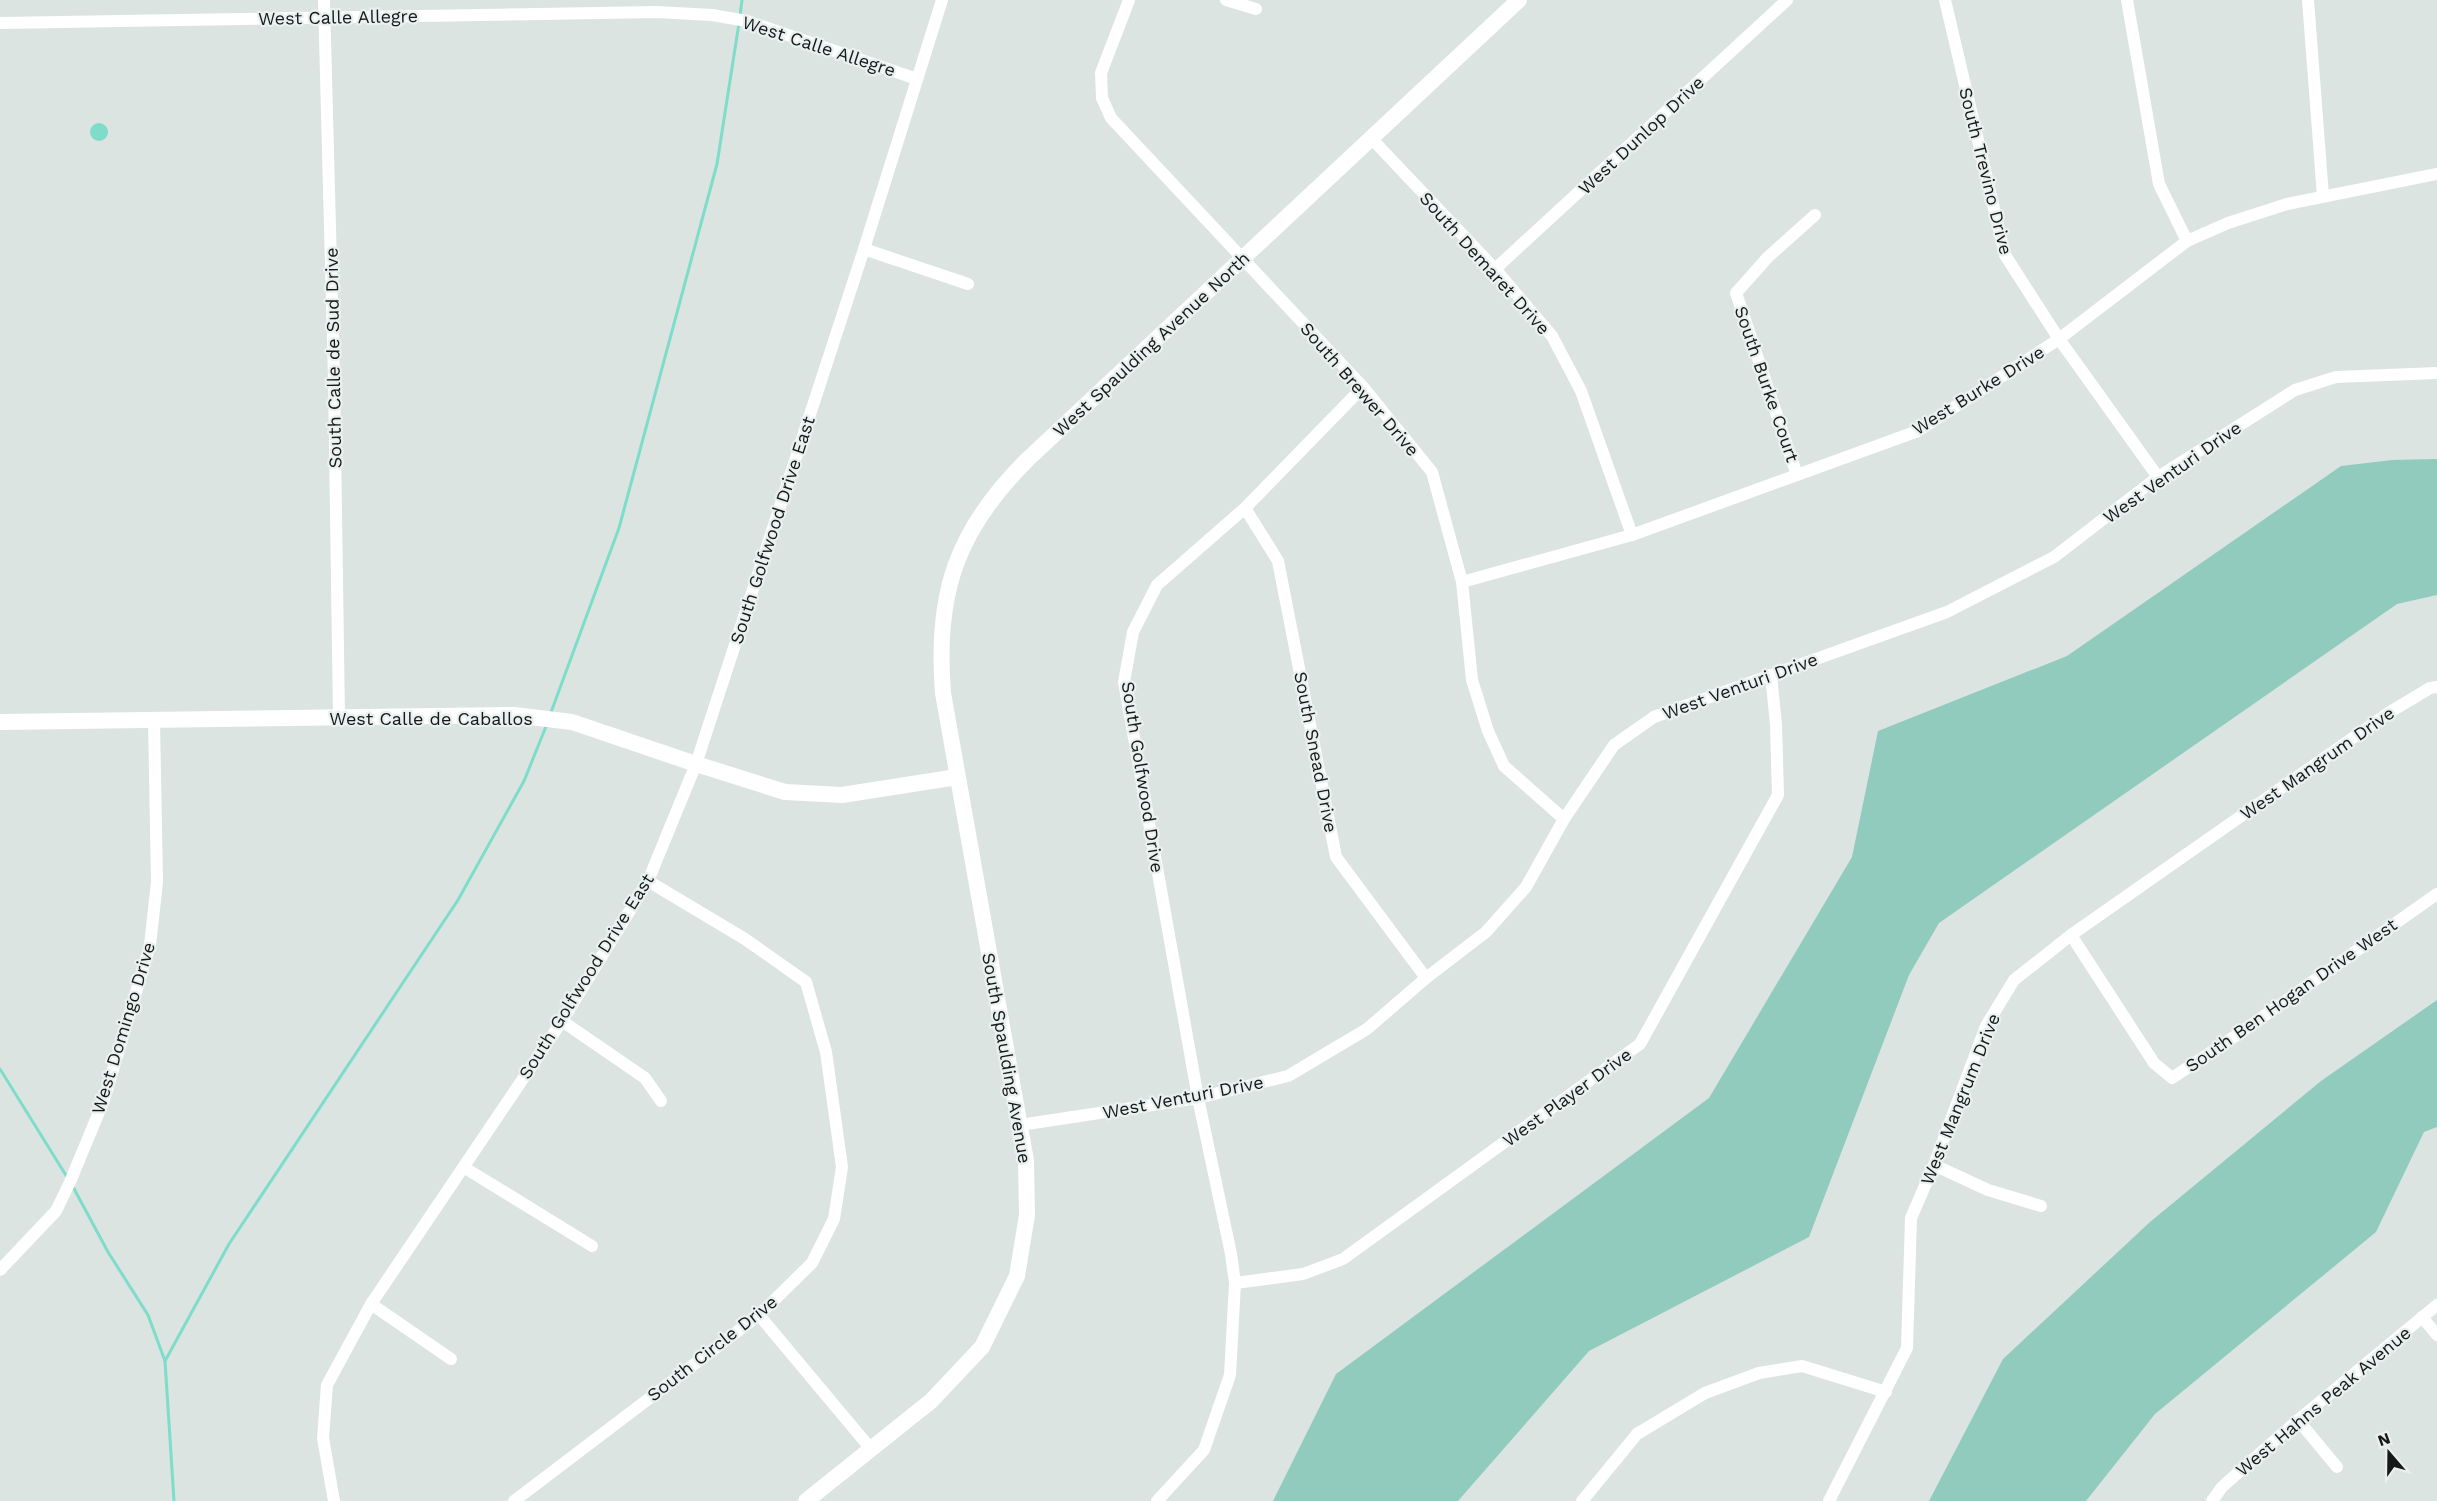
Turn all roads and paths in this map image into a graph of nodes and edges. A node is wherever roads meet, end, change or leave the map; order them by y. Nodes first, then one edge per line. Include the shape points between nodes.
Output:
1 (324, 0) edge
2 (942, 0) edge
3 (1129, 0) edge
4 (1226, 0) edge
5 (1519, 0) edge
6 (1788, 0) edge
7 (1945, 0) edge
8 (2127, 0) edge
9 (2308, 0) edge
10 (1256, 9) dead end
11 (324, 18) junction
12 (0, 22) edge
13 (917, 79) junction
14 (1371, 138) junction
15 (2437, 174) edge
16 (2323, 196) junction
17 (1815, 215) dead end
18 (2187, 242) junction
19 (864, 249) junction
20 (1243, 258) junction
21 (1495, 269) junction
22 (968, 284) dead end
23 (2059, 339) junction
24 (2437, 373) edge
25 (1363, 387) junction
26 (1797, 475) junction
27 (2158, 477) junction
28 (1245, 508) junction
29 (1632, 535) junction
30 (954, 568) joint
31 (1462, 582) junction
32 (1771, 675) junction
33 (2437, 687) edge
34 (339, 716) junction
35 (154, 720) junction
36 (0, 722) edge
37 (696, 764) junction
38 (957, 777) junction
39 (1564, 819) junction
40 (648, 881) junction
41 (2437, 894) edge
42 (2071, 935) junction
43 (1426, 978) junction
44 (562, 1021) junction
45 (1198, 1098) junction
46 (661, 1101) dead end
47 (1020, 1125) junction
48 (1934, 1165) junction
49 (465, 1168) junction
50 (2041, 1206) dead end
51 (592, 1246) dead end
52 (0, 1270) edge
53 (1235, 1283) junction
54 (371, 1304) junction
55 (2437, 1305) edge
56 (759, 1315) junction
57 (2422, 1317) junction
58 (2437, 1335) edge
59 (451, 1359) dead end
60 (1886, 1392) junction
61 (2298, 1420) junction
62 (871, 1449) junction
63 (2337, 1467) dead end
64 (334, 1501) edge
65 (514, 1501) edge
66 (806, 1501) edge
67 (1157, 1501) edge
68 (1582, 1501) edge
69 (1829, 1501) edge
70 (2212, 1501) edge

1 - 11 street, South Calle de Sud Drive
2 - 13 street, South Golfwood Drive East
3 - 20 street, South Brewer Drive via 1101,73 1102,98 1110,118
4 - 10 street
5 - 14 street, West Spaulding Avenue North
6 - 21 street, West Dunlop Drive
7 - 23 street, South Trevino Drive via 2005,255
8 - 18 street via 2159,183
9 - 16 street
11 - 12 street, West Calle Allegre
11 - 13 street, West Calle Allegre via 657,12 712,15 747,21
11 - 34 street, South Calle de Sud Drive
13 - 19 street, South Golfwood Drive East
14 - 20 street, West Spaulding Avenue North
14 - 21 street, South Demaret Drive
15 - 16 street, West Burke Drive
16 - 18 street, West Burke Drive via 2228,223
17 - 26 street, South Burke Court via 1768,257 1736,293
18 - 23 street, West Burke Drive
19 - 22 street
19 - 37 street, South Golfwood Drive East
20 - 25 street, South Brewer Drive
20 - 30 street, West Spaulding Avenue North via 1015,472 980,516
21 - 29 street, South Demaret Drive via 1552,336 1581,391
23 - 26 street, West Burke Drive via 1918,431
23 - 27 street, South Trevino Drive
24 - 27 street, West Venturi Drive via 2336,377 2295,390
25 - 28 street, South Golfwood Drive
25 - 31 street, South Brewer Drive via 1432,472
26 - 29 street, West Burke Drive
27 - 32 street, West Venturi Drive via 2054,557 1947,612
28 - 43 street, South Snead Drive via 1278,561 1336,857
28 - 45 street, South Golfwood Drive via 1157,585 1133,632 1124,682
29 - 31 street, West Burke Drive
30 - 38 street, South Spaulding Avenue via 942,616 940,665
31 - 39 street, South Brewer Drive via 1472,680 1488,731 1504,766
32 - 39 street, West Venturi Drive via 1654,717 1614,745
32 - 53 street, West Player Drive via 1778,795 1640,1044 1343,1259 1303,1274
33 - 42 street, West Mangrum Drive via 2390,712
34 - 35 street, West Calle de Caballos
34 - 37 street, West Calle de Caballos via 514,715 572,722
35 - 36 street, West Calle de Caballos
35 - 52 street, West Domingo Drive via 157,882 150,945 104,1100 70,1182 56,1211
37 - 38 street, West Calle de Caballos via 785,792 843,795
37 - 40 street, South Golfwood Drive East
38 - 47 street, South Spaulding Avenue
39 - 43 street, West Venturi Drive via 1526,887 1486,932
40 - 44 street, South Golfwood Drive East
40 - 56 street, South Circle Drive via 745,939 806,982 826,1052 842,1167 834,1219 812,1263
41 - 42 street, South Ben Hogan Drive West via 2172,1078 2154,1063
42 - 48 street, West Mangrum Drive via 2014,980 1986,1026
43 - 45 street, West Venturi Drive via 1366,1029 1288,1076
44 - 46 street via 645,1078
44 - 49 street, South Golfwood Drive East
45 - 47 street, West Venturi Drive
45 - 53 street, South Golfwood Drive
47 - 62 street, South Spaulding Avenue via 1026,1161 1027,1215 1017,1276 982,1347 931,1401
48 - 50 street via 1988,1190
48 - 60 street, West Mangrum Drive via 1911,1218 1907,1348
49 - 51 street
49 - 54 street, South Golfwood Drive East
53 - 67 street, South Golfwood Drive via 1230,1375 1204,1450
54 - 59 street
54 - 64 street, South Golfwood Drive East via 327,1385 323,1438
55 - 57 street, West Hahns Peak Avenue
56 - 62 street
56 - 65 street, South Circle Drive
57 - 58 street
57 - 61 street, West Hahns Peak Avenue
60 - 68 street via 1802,1366 1760,1373 1705,1393 1637,1434
60 - 69 street, West Mangrum Drive
61 - 63 street
61 - 70 street, West Hahns Peak Avenue via 2222,1487
62 - 66 street, South Spaulding Avenue

